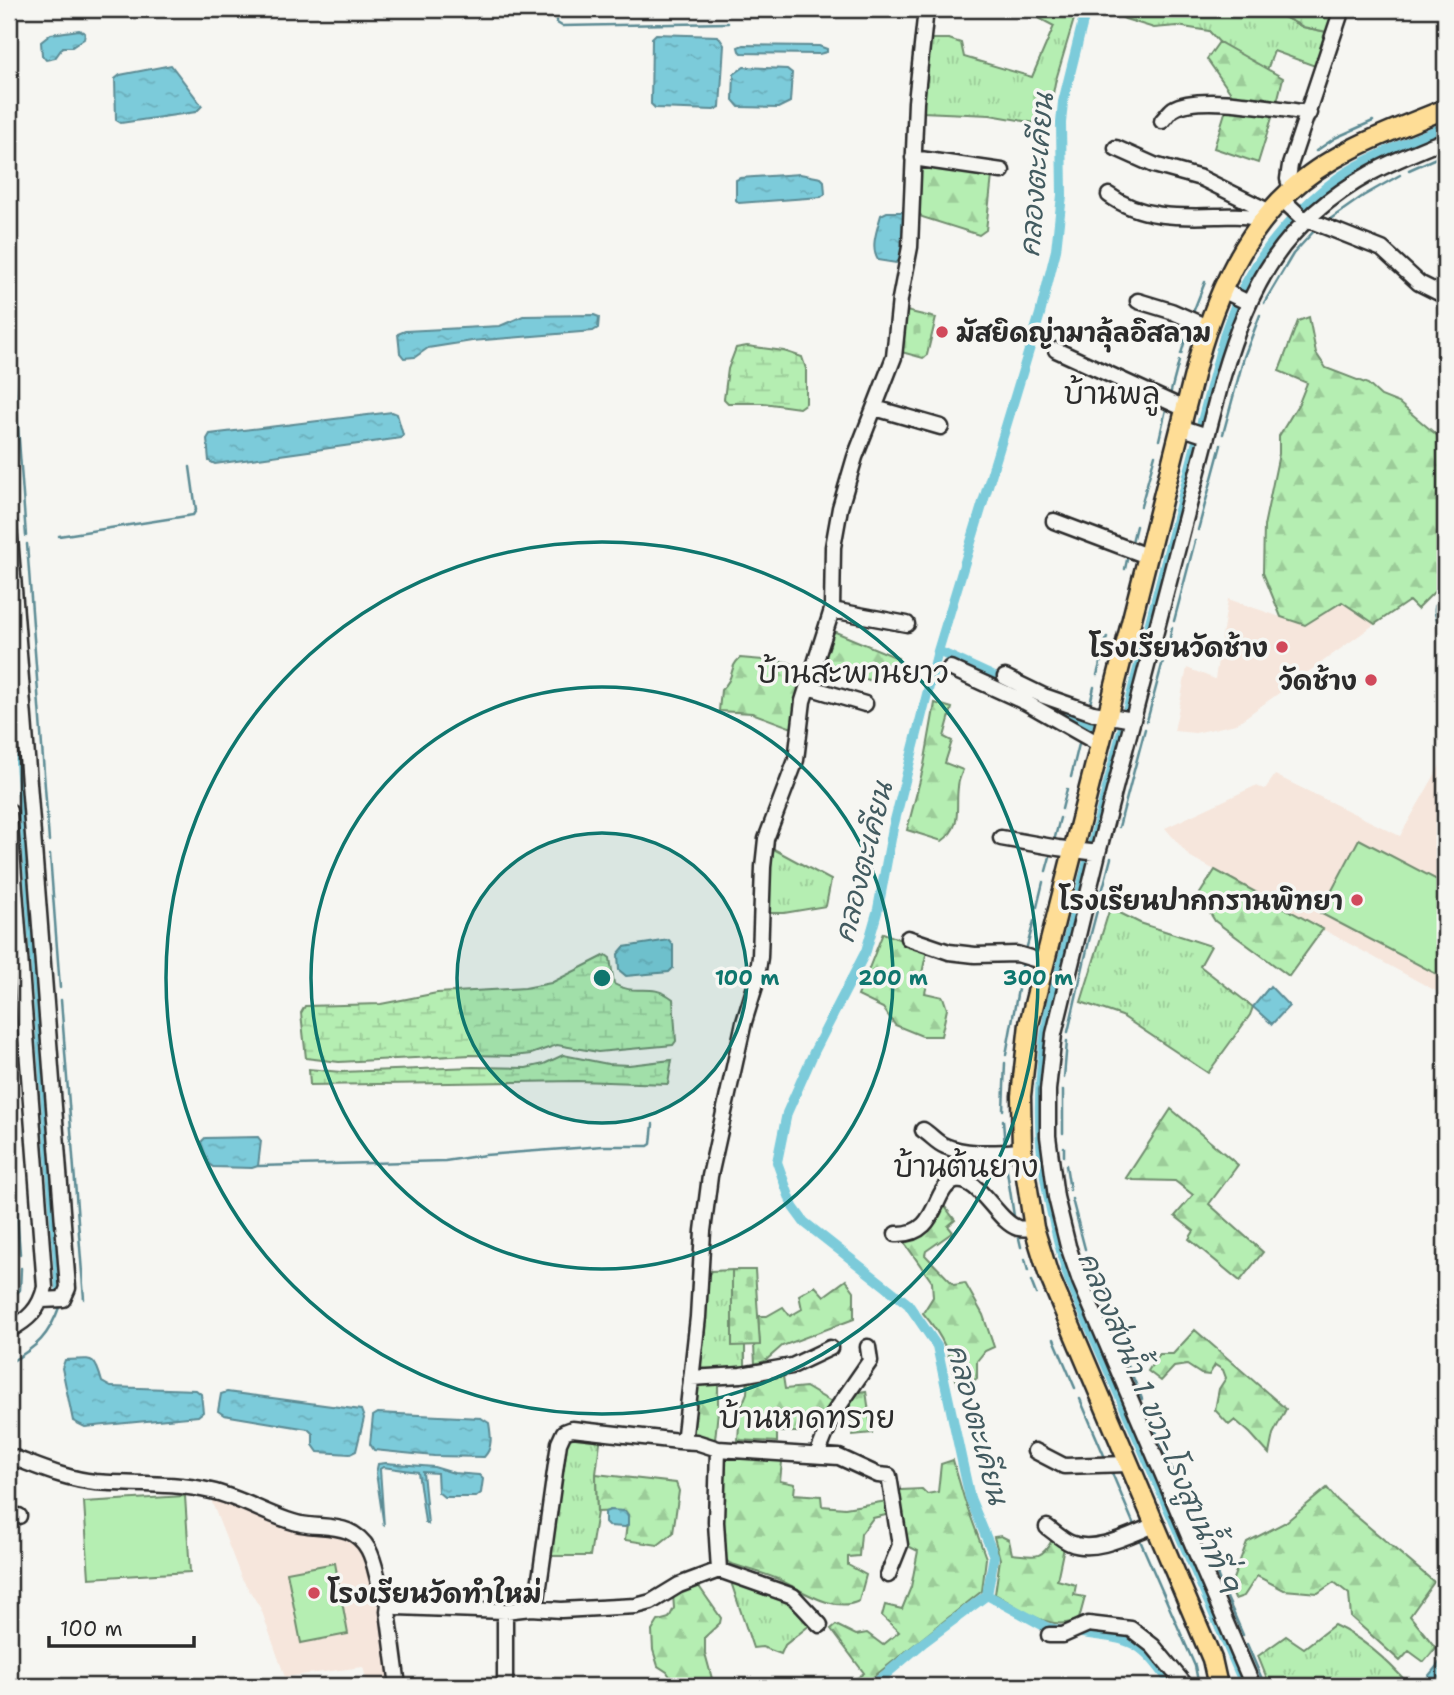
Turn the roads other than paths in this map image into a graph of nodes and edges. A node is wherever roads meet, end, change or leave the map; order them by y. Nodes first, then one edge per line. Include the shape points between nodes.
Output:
1 (926, 9) edge
2 (1342, 9) edge
3 (1445, 109) edge
4 (1308, 113) junction
5 (1162, 121) dead end
6 (1445, 139) edge
7 (1116, 148) dead end
8 (913, 158) junction
9 (1002, 171) dead end
10 (1109, 195) dead end
11 (1295, 206) junction
12 (1267, 217) junction
13 (1235, 296) junction
14 (1445, 296) edge
15 (1138, 301) dead end
16 (1207, 327) junction
17 (1056, 350) dead end
18 (875, 408) junction
19 (1185, 409) junction
20 (942, 427) dead end
21 (1184, 428) junction
22 (1205, 435) junction
23 (1054, 522) dead end
24 (9, 524) edge
25 (9, 542) edge
26 (1147, 556) junction
27 (832, 610) junction
28 (907, 624) dead end
29 (950, 668) dead end
30 (1005, 677) dead end
31 (808, 687) junction
32 (866, 704) dead end
33 (1121, 717) junction
34 (1099, 744) junction
35 (9, 811) edge
36 (1091, 832) junction
37 (1001, 838) dead end
38 (1086, 852) junction
39 (908, 938) dead end
40 (1044, 962) junction
41 (1041, 1040) junction
42 (923, 1130) dead end
43 (1022, 1151) junction
44 (1039, 1171) junction
45 (1034, 1228) junction
46 (896, 1234) dead end
47 (42, 1300) junction
48 (9, 1330) edge
49 (868, 1346) dead end
50 (830, 1349) dead end
51 (691, 1378) junction
52 (679, 1441) junction
53 (718, 1449) junction
54 (1035, 1451) dead end
55 (817, 1455) junction
56 (9, 1456) edge
57 (1128, 1464) junction
58 (1155, 1525) junction
59 (1047, 1527) dead end
60 (719, 1570) junction
61 (888, 1575) dead end
62 (389, 1604) junction
63 (531, 1608) junction
64 (505, 1611) junction
65 (820, 1625) dead end
66 (1049, 1635) dead end
67 (398, 1686) edge
68 (505, 1686) edge
69 (1186, 1686) edge
70 (1219, 1686) edge
71 (1252, 1686) edge

1 - 8 street
2 - 4 street
3 - 11 main road via 1334,160
4 - 5 street via 1197,102 1172,110
4 - 11 street via 1288,179
6 - 11 street
7 - 12 street via 1201,178
8 - 9 street
8 - 18 street via 910,247 894,357
10 - 12 street via 1148,214
11 - 12 main road
11 - 13 street via 1280,247
11 - 14 street via 1382,249 1419,283
12 - 13 main road via 1244,249
13 - 16 main road
13 - 22 street via 1233,340
15 - 16 street
16 - 19 main road
17 - 19 street
18 - 20 street
18 - 27 street via 837,519
19 - 21 main road
21 - 22 street
21 - 26 main road
22 - 33 street
23 - 26 street
24 - 25 street
25 - 47 street via 68,1288 63,1299
26 - 33 main road
27 - 28 street
27 - 31 street
29 - 34 street via 1025,702
30 - 33 street via 1044,696
31 - 32 street
31 - 51 street via 796,760 766,839 760,957 710,1175
33 - 34 main road
33 - 36 street
34 - 36 main road
35 - 47 street via 44,1271
36 - 38 main road
36 - 38 street
37 - 38 street
38 - 40 main road
38 - 41 street
39 - 40 street via 949,952 1017,954
40 - 41 main road
41 - 43 main road via 1021,1096
41 - 44 street via 1048,1124
42 - 43 street via 953,1149
43 - 44 main road
44 - 45 main road
44 - 71 street via 1088,1302
45 - 46 street via 1018,1228 967,1182 957,1180 942,1192 921,1227
45 - 57 main road via 1048,1273
47 - 48 street via 31,1315
49 - 55 street via 870,1361 834,1413
50 - 51 street via 792,1366
51 - 52 street via 685,1434
52 - 53 street
52 - 63 street via 572,1429 564,1432 537,1600
53 - 55 street
53 - 60 street
54 - 57 street via 1064,1466
55 - 61 street via 839,1457 889,1476 900,1545
56 - 62 street via 93,1482 208,1490 301,1524 340,1528 369,1546
57 - 58 main road
58 - 59 street via 1088,1546 1067,1542
58 - 70 main road
60 - 63 street via 636,1606
60 - 65 street via 793,1595
62 - 64 street
62 - 67 street
63 - 64 street
64 - 68 street
66 - 69 street via 1063,1635 1088,1624 1131,1629 1153,1646

